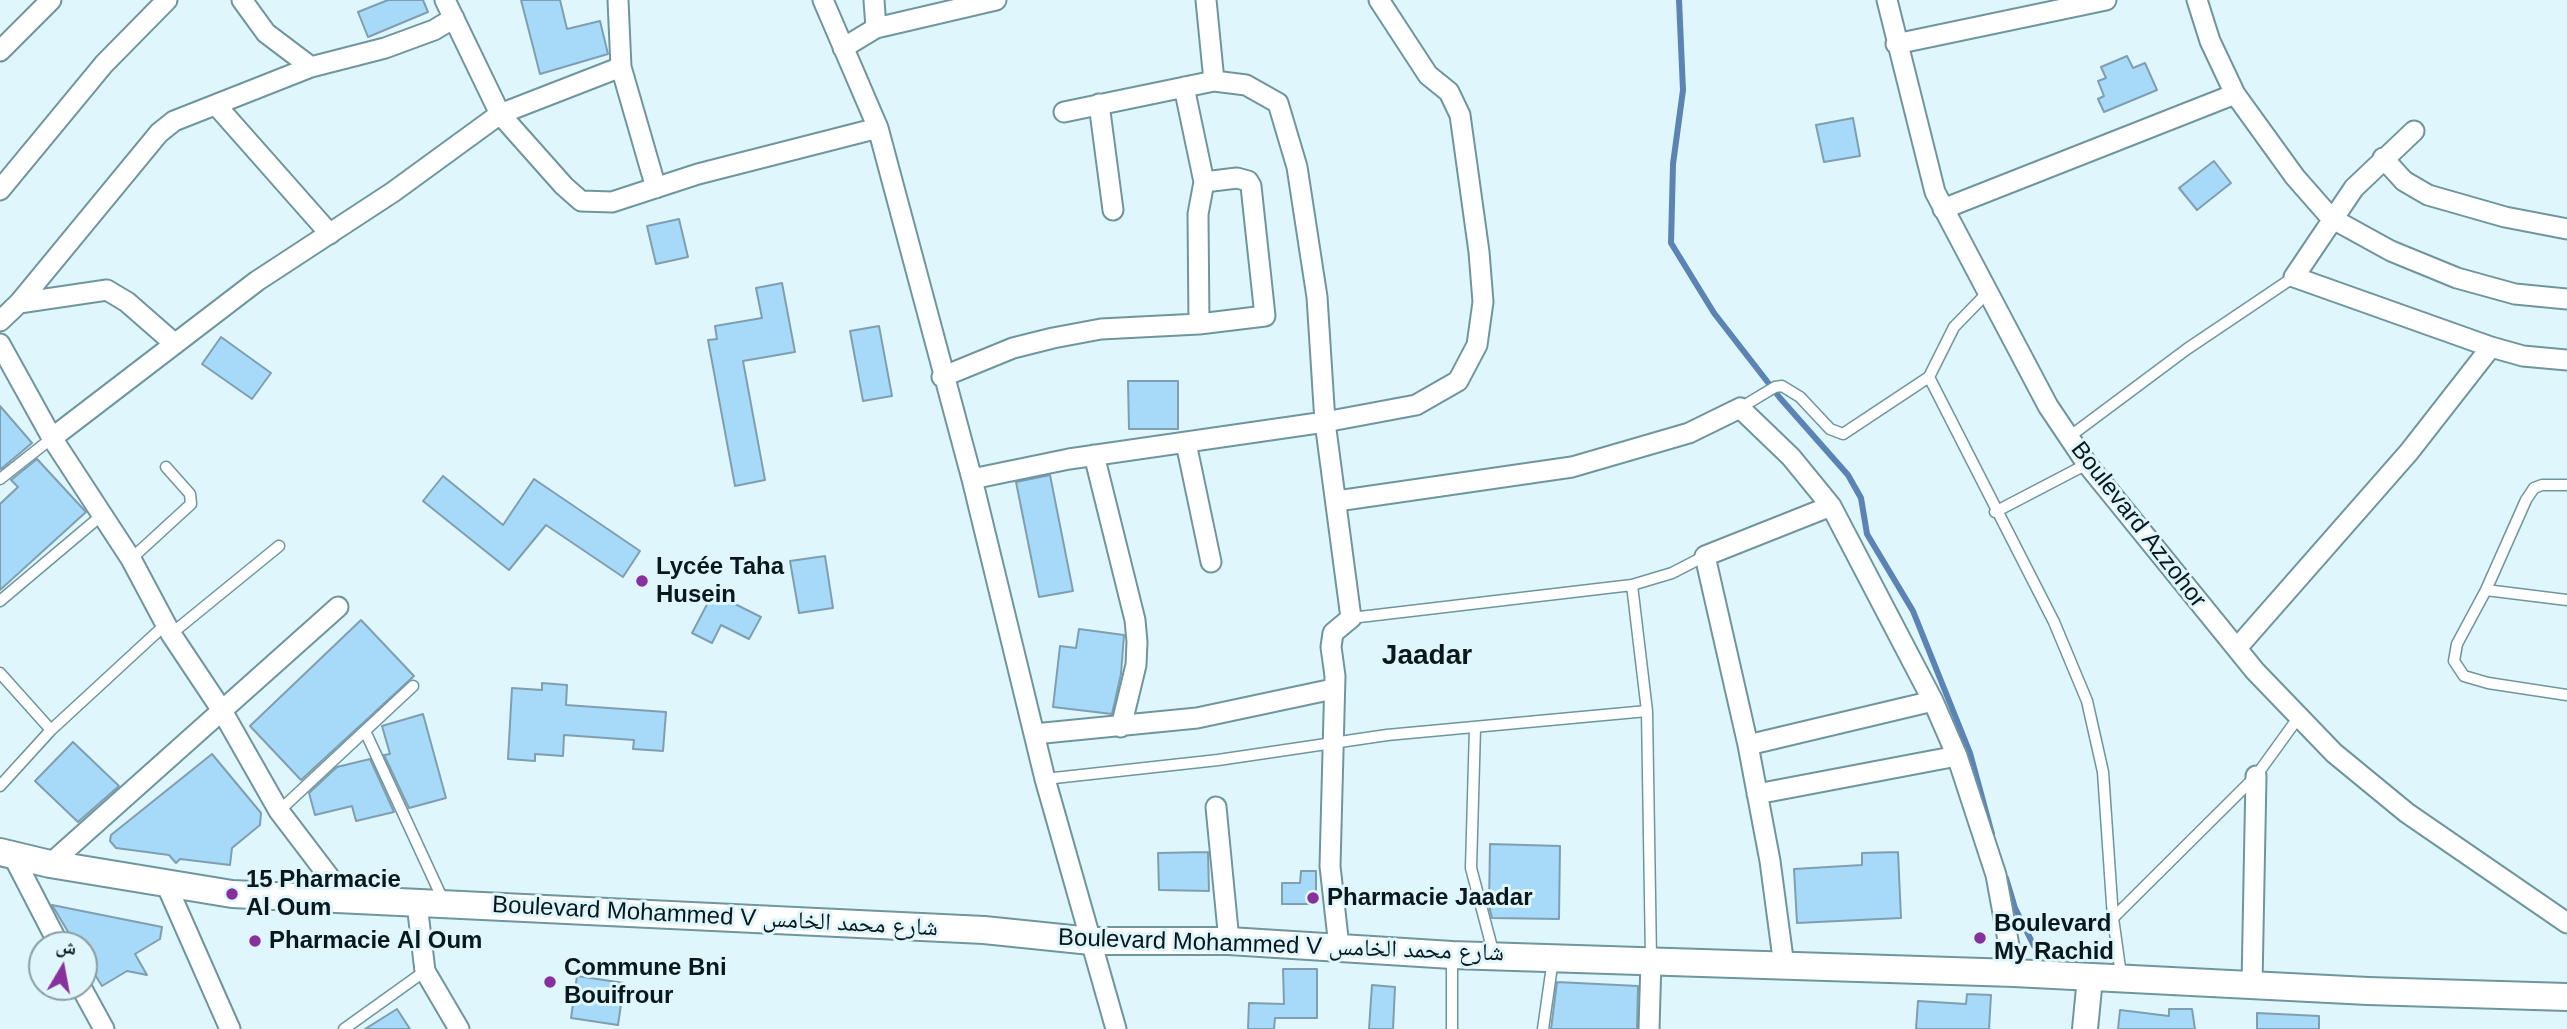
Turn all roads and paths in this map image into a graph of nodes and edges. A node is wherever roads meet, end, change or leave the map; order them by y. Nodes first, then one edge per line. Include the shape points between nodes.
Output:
1 (51, 0) edge
2 (167, 0) edge
3 (242, 0) edge
4 (618, 0) edge
5 (823, 0) edge
6 (874, 0) edge
7 (996, 0) edge
8 (1206, 0) edge
9 (1379, 0) edge
10 (1887, 0) edge
11 (2106, 0) edge
12 (2197, 0) edge
13 (450, 9) edge
14 (876, 28) junction
15 (1896, 44) junction
16 (843, 48) junction
17 (0, 51) edge
18 (621, 67) junction
19 (311, 68) junction
20 (1214, 81) junction
21 (1184, 87) junction
22 (2235, 94) junction
23 (1099, 104) junction
24 (216, 105) junction
25 (1064, 112) dead end
26 (500, 114) junction
27 (877, 128) junction
28 (2414, 131) dead end
29 (2384, 158) junction
30 (1204, 182) junction
31 (656, 188) junction
32 (0, 190) edge
33 (1944, 209) junction
34 (1112, 210) dead end
35 (2331, 218) junction
36 (2567, 229) edge
37 (330, 234) junction
38 (2294, 277) junction
39 (1988, 292) junction
40 (2567, 299) edge
41 (19, 303) junction
42 (0, 321) edge
43 (1199, 324) junction
44 (0, 344) edge
45 (175, 344) junction
46 (2491, 347) junction
47 (2567, 360) edge
48 (942, 377) junction
49 (1929, 377) junction
50 (1744, 406) junction
51 (1325, 422) junction
52 (2069, 437) junction
53 (52, 438) junction
54 (1186, 443) junction
55 (1094, 455) junction
56 (2087, 464) junction
57 (166, 467) dead end
58 (0, 479) edge
59 (972, 479) junction
60 (2567, 485) edge
61 (1337, 501) junction
62 (1831, 506) junction
63 (1996, 512) junction
64 (102, 515) junction
65 (279, 547) dead end
66 (1705, 556) junction
67 (131, 559) junction
68 (1211, 562) dead end
69 (1632, 585) junction
70 (2486, 590) junction
71 (2567, 600) edge
72 (0, 601) edge
73 (338, 607) dead end
74 (1351, 618) junction
75 (169, 629) junction
76 (2237, 648) junction
77 (0, 673) edge
78 (413, 686) dead end
79 (1333, 690) junction
80 (2567, 695) edge
81 (1933, 701) junction
82 (221, 709) junction
83 (1647, 711) junction
84 (2298, 718) junction
85 (1121, 727) junction
86 (1475, 728) junction
87 (51, 730) junction
88 (365, 731) junction
89 (1034, 734) junction
90 (1331, 744) junction
91 (1748, 745) junction
92 (1957, 756) junction
93 (2256, 776) junction
94 (1045, 779) junction
95 (0, 786) edge
96 (1757, 794) junction
97 (1216, 807) dead end
98 (279, 811) junction
99 (6, 853) edge
100 (50, 864) junction
101 (166, 884) junction
102 (346, 899) junction
103 (417, 904) junction
104 (445, 905) junction
105 (2113, 918) junction
106 (2567, 923) edge
107 (51, 931) edge
108 (1091, 941) junction
109 (1229, 941) junction
110 (1339, 947) junction
111 (1452, 955) junction
112 (1494, 955) junction
113 (1553, 959) junction
114 (1651, 960) junction
115 (1784, 966) junction
116 (425, 971) junction
117 (2014, 973) junction
118 (2090, 978) junction
119 (2121, 979) junction
120 (2252, 984) junction
121 (2567, 997) edge
122 (89, 1001) edge
123 (104, 1029) edge
124 (230, 1029) edge
125 (344, 1029) edge
126 (459, 1029) edge
127 (1116, 1029) edge
128 (1452, 1029) edge
129 (1543, 1029) edge
130 (1649, 1029) edge
131 (2085, 1029) edge

1 - 17 street
2 - 32 street via 104,64
3 - 19 street via 266,33
4 - 18 street
5 - 16 street
6 - 14 street
7 - 14 street
8 - 20 street
9 - 51 street via 1427,75 1449,92 1461,115 1483,302 1477,345 1458,381 1416,405
10 - 15 street, Boulevard Azzohor
11 - 15 street
12 - 22 street
13 - 19 street via 434,30
13 - 26 street
14 - 16 street
15 - 33 street, Boulevard Azzohor via 1927,172
16 - 27 street
18 - 26 street
18 - 31 street
19 - 24 street
20 - 21 street
20 - 51 street via 1246,85 1278,103 1297,167 1317,297
21 - 23 street
21 - 30 street
22 - 33 street
22 - 35 street
23 - 25 street
23 - 34 street
24 - 37 street
24 - 41 street via 186,115 159,133
26 - 31 street via 582,201 612,202
26 - 37 street
27 - 31 street
27 - 48 street
28 - 29 street
29 - 35 street
29 - 36 street via 2404,181 2428,195
30 - 43 street via 1198,214
30 - 43 street via 1237,178 1251,186 1265,316
33 - 39 street, Boulevard Azzohor
35 - 38 street
35 - 40 street via 2391,251 2457,278 2515,294
37 - 45 street via 257,281
38 - 46 street
38 - 52 lane
39 - 49 lane via 1954,327
39 - 52 street, Boulevard Azzohor
41 - 42 street
41 - 45 street via 107,290
43 - 48 street via 1101,329 1053,338 1013,348
44 - 53 street
45 - 53 street
46 - 47 street
46 - 76 street via 2409,452
48 - 59 street
49 - 50 lane via 1843,435 1830,429 1788,388 1772,389
49 - 63 lane
50 - 61 street via 1689,433 1572,467
50 - 62 street
51 - 54 street
51 - 61 street
52 - 56 street, Boulevard Azzohor
53 - 58 lane
53 - 64 street
54 - 55 street
54 - 68 street
55 - 59 street
55 - 85 street via 1138,642
56 - 63 lane
56 - 76 street, Boulevard Azzohor
57 - 67 lane via 190,495 191,504
59 - 89 street
60 - 70 lane via 2534,488
61 - 74 street
62 - 66 street
62 - 81 street
63 - 105 lane via 2053,622 2092,718 2107,807
64 - 67 street
64 - 72 lane
65 - 75 lane
66 - 69 lane via 1672,573
66 - 91 street
67 - 75 street
69 - 74 lane
69 - 83 lane
70 - 71 lane
70 - 80 lane via 2457,644 2455,667 2464,676 2488,683
73 - 82 street
74 - 79 street via 1338,627 1332,639
75 - 82 street
75 - 87 lane
76 - 84 street, Boulevard Azzohor
77 - 87 lane
78 - 88 lane
79 - 85 street via 1197,718
79 - 90 street
81 - 91 street
81 - 92 street
82 - 98 street
82 - 100 street
83 - 86 lane
83 - 114 lane
84 - 93 lane
84 - 106 street, Boulevard Azzohor via 2407,813
85 - 89 street
86 - 90 lane
86 - 112 lane via 1471,868
87 - 95 lane
88 - 98 lane
88 - 104 lane
89 - 94 street
90 - 94 lane
90 - 110 street via 1330,866
91 - 96 street
92 - 96 street
92 - 117 street via 1996,875
93 - 105 lane
93 - 120 street
94 - 108 street
96 - 115 street
97 - 109 street
98 - 102 street
99 - 100 main road, Boulevard Mohammed V شارع محمد الخامس
99 - 107 street
100 - 101 main road, Boulevard Mohammed V شارع محمد الخامس
101 - 102 main road, Boulevard Mohammed V شارع محمد الخامس via 232,894
101 - 124 street
102 - 103 main road, Boulevard Mohammed V شارع محمد الخامس
103 - 104 main road, Boulevard Mohammed V شارع محمد الخامس
103 - 116 street
104 - 108 main road, Boulevard Mohammed V شارع محمد الخامس via 984,930
105 - 119 lane
108 - 109 main road, Boulevard Mohammed V شارع محمد الخامس
108 - 127 street
109 - 110 main road, Boulevard Mohammed V شارع محمد الخامس
110 - 111 main road, Boulevard Mohammed V شارع محمد الخامس
111 - 112 main road, Boulevard Mohammed V شارع محمد الخامس
111 - 128 lane
112 - 113 main road, Boulevard Mohammed V شارع محمد الخامس
113 - 114 main road, Boulevard Mohammed V شارع محمد الخامس
113 - 129 lane
114 - 115 main road, Boulevard Mohammed V شارع محمد الخامس
114 - 130 street
115 - 117 main road, Boulevard Mohammed V شارع محمد الخامس
116 - 125 lane
116 - 126 street
117 - 118 main road, Boulevard Mohammed V شارع محمد الخامس
118 - 119 main road, Boulevard Mohammed V شارع محمد الخامس
118 - 131 street
119 - 120 main road, Boulevard Mohammed V شارع محمد الخامس
120 - 121 main road, Boulevard Mohammed V شارع محمد الخامس
122 - 123 street

